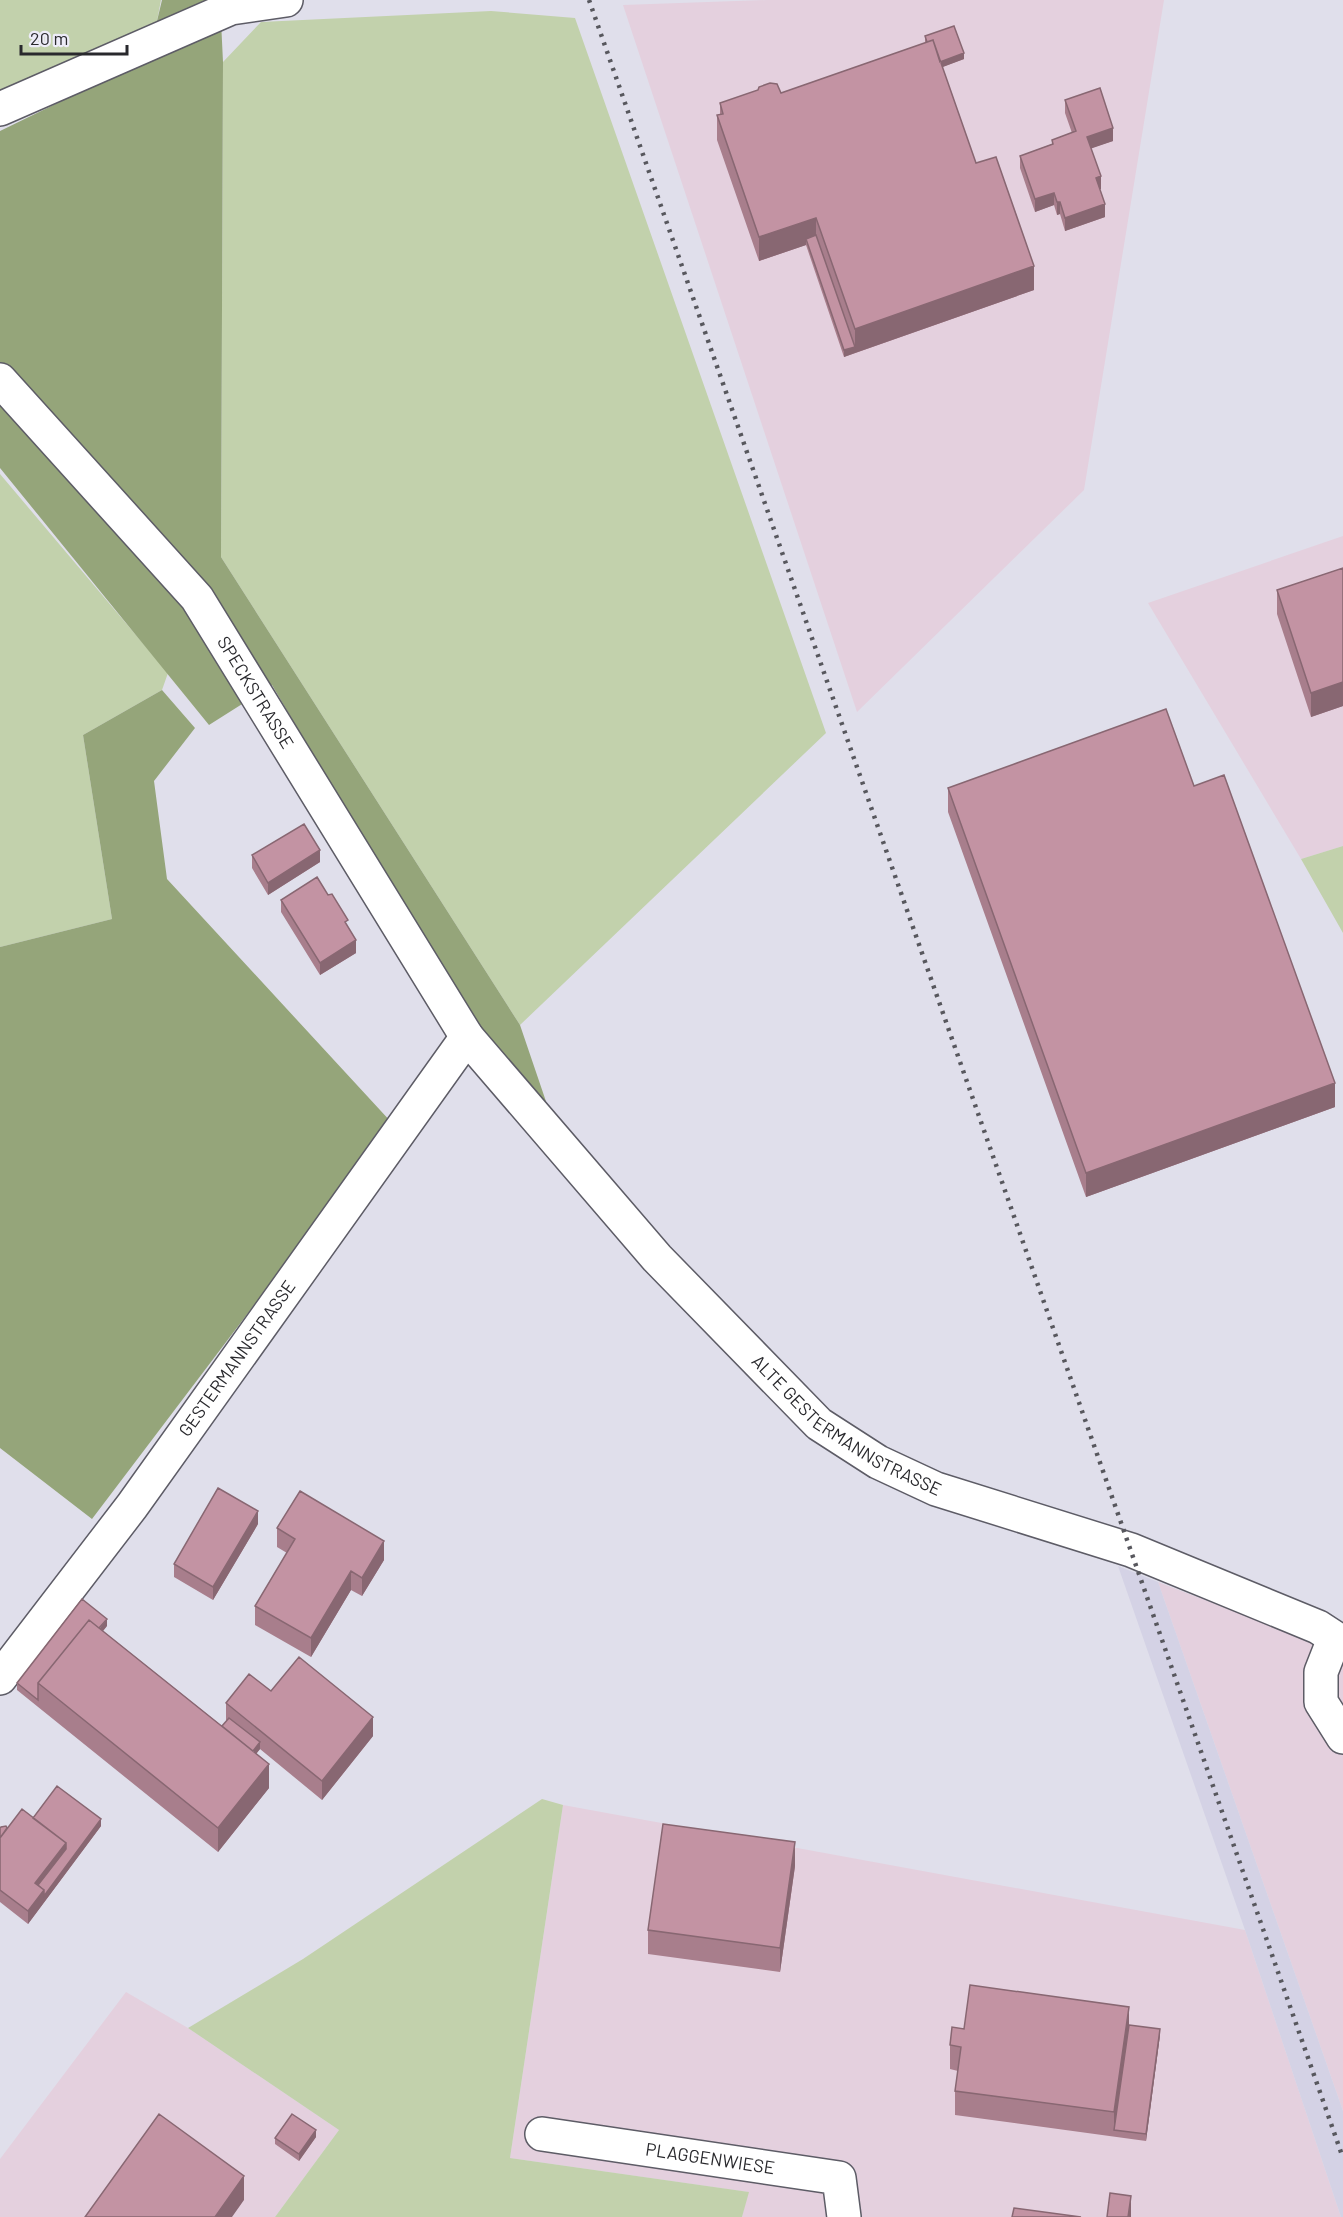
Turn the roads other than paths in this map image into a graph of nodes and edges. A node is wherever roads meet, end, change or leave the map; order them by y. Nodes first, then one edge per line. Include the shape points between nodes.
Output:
1 (286, 0) edge
2 (0, 109) edge
3 (0, 380) edge
4 (467, 1036) junction
5 (1339, 1641) edge
6 (0, 1678) edge
7 (1343, 1737) edge
8 (542, 2134) dead end
9 (844, 2217) edge

1 - 2 street via 231,8
3 - 4 street, SPECKSTRASSE via 197,598
4 - 5 street, ALTE GESTERMANNSTRASSE via 657,1258 819,1424 878,1462 936,1489 1131,1550 1318,1627
4 - 6 street, GESTERMANNSTRASSE via 139,1497
5 - 7 street via 1321,1672 1321,1702
8 - 9 street, PLAGGENWIESE via 839,2178

